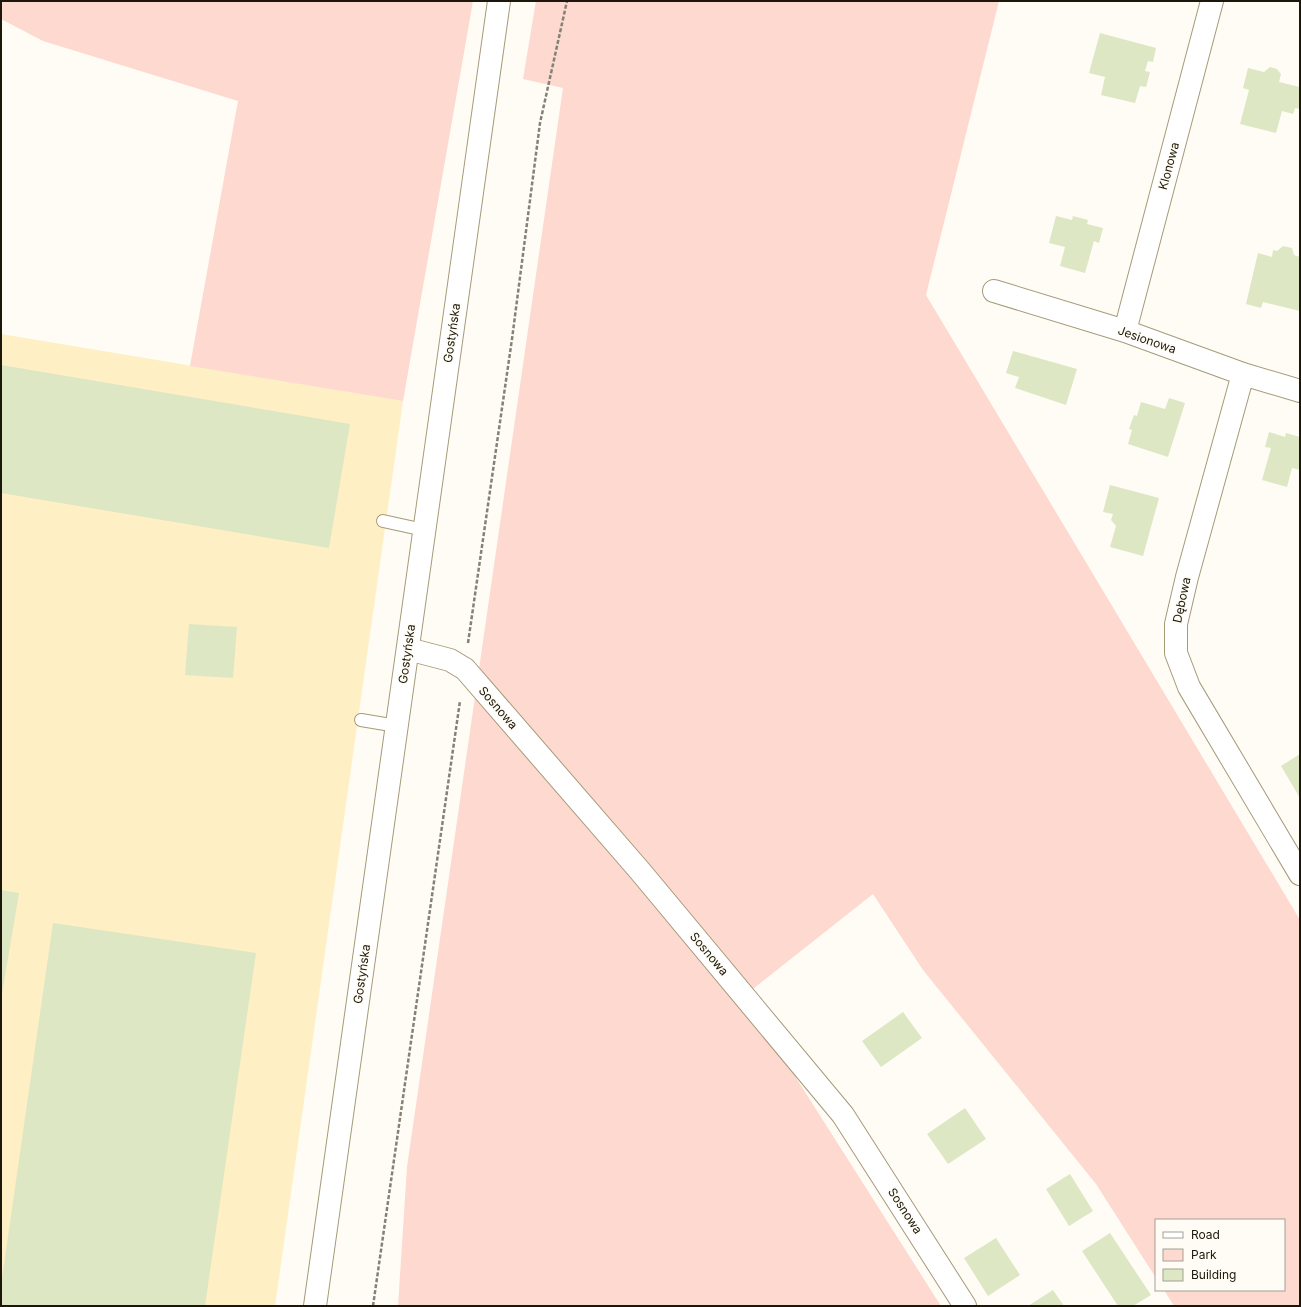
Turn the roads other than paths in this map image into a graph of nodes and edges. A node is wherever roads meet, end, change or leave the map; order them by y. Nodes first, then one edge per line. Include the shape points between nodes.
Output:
1 (499, 1) edge
2 (1212, 1) edge
3 (994, 291) dead end
4 (1125, 331) junction
5 (1243, 374) junction
6 (1300, 390) edge
7 (383, 521) dead end
8 (424, 530) junction
9 (408, 649) junction
10 (361, 720) dead end
11 (397, 726) junction
12 (1300, 874) edge
13 (315, 1306) edge
14 (965, 1306) edge

1 - 8 street, Gostyńska
2 - 4 street, Klonowa
3 - 4 street, Jesionowa
4 - 5 street, Jesionowa
5 - 6 street, Jesionowa
5 - 12 street, Dębowa via 1187,577 1176,624 1176,652 1189,687
7 - 8 lane
8 - 9 street, Gostyńska
9 - 11 street, Gostyńska
9 - 14 street, Sosnowa via 450,660 465,669 640,871 843,1115
10 - 11 lane
11 - 13 street, Gostyńska

